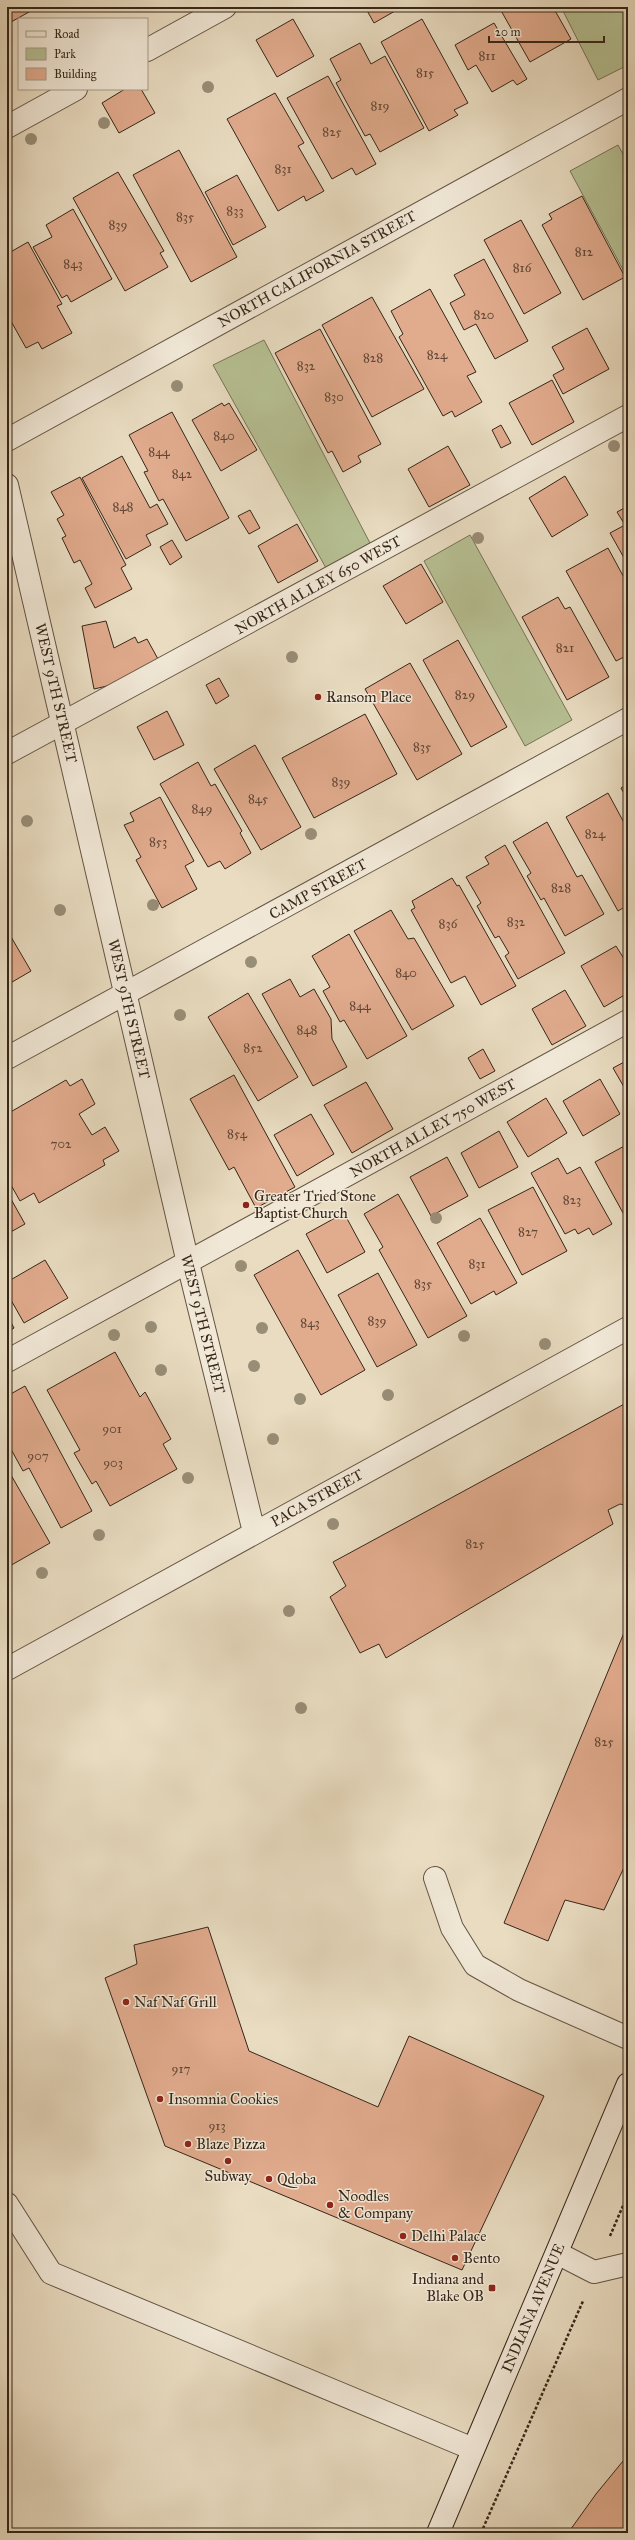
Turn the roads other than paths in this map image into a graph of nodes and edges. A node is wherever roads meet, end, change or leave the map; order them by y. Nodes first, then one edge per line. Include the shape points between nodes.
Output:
1 (225, 7) edge
2 (148, 49) edge
3 (74, 90) edge
4 (628, 99) edge
5 (7, 127) edge
6 (628, 416) edge
7 (7, 440) edge
8 (7, 485) edge
9 (628, 719) edge
10 (63, 723) junction
11 (7, 753) edge
12 (125, 995) junction
13 (628, 1022) edge
14 (7, 1058) edge
15 (188, 1263) junction
16 (628, 1328) edge
17 (7, 1361) edge
18 (254, 1532) junction
19 (7, 1668) edge
20 (435, 1878) dead end
21 (628, 2038) edge
22 (628, 2084) edge
23 (7, 2204) edge
24 (557, 2254) junction
25 (628, 2264) edge
26 (473, 2448) junction
27 (438, 2533) edge

1 - 2 street
3 - 5 street
4 - 7 street, NORTH CALIFORNIA STREET
6 - 10 street, NORTH ALLEY 650 WEST
8 - 10 street, WEST 9TH STREET
9 - 12 street, CAMP STREET
10 - 11 street, NORTH ALLEY 650 WEST
10 - 12 street, WEST 9TH STREET
12 - 14 street, CAMP STREET
12 - 15 street, WEST 9TH STREET
13 - 15 street, NORTH ALLEY 750 WEST
15 - 17 street, NORTH ALLEY 750 WEST
15 - 18 street, WEST 9TH STREET
16 - 18 street, PACA STREET
18 - 19 street, PACA STREET
20 - 21 street via 452,1928 475,1965 520,1990
22 - 24 street, INDIANA AVENUE
23 - 26 street via 51,2272
24 - 25 street via 594,2272
24 - 26 street, INDIANA AVENUE
26 - 27 street, INDIANA AVENUE

